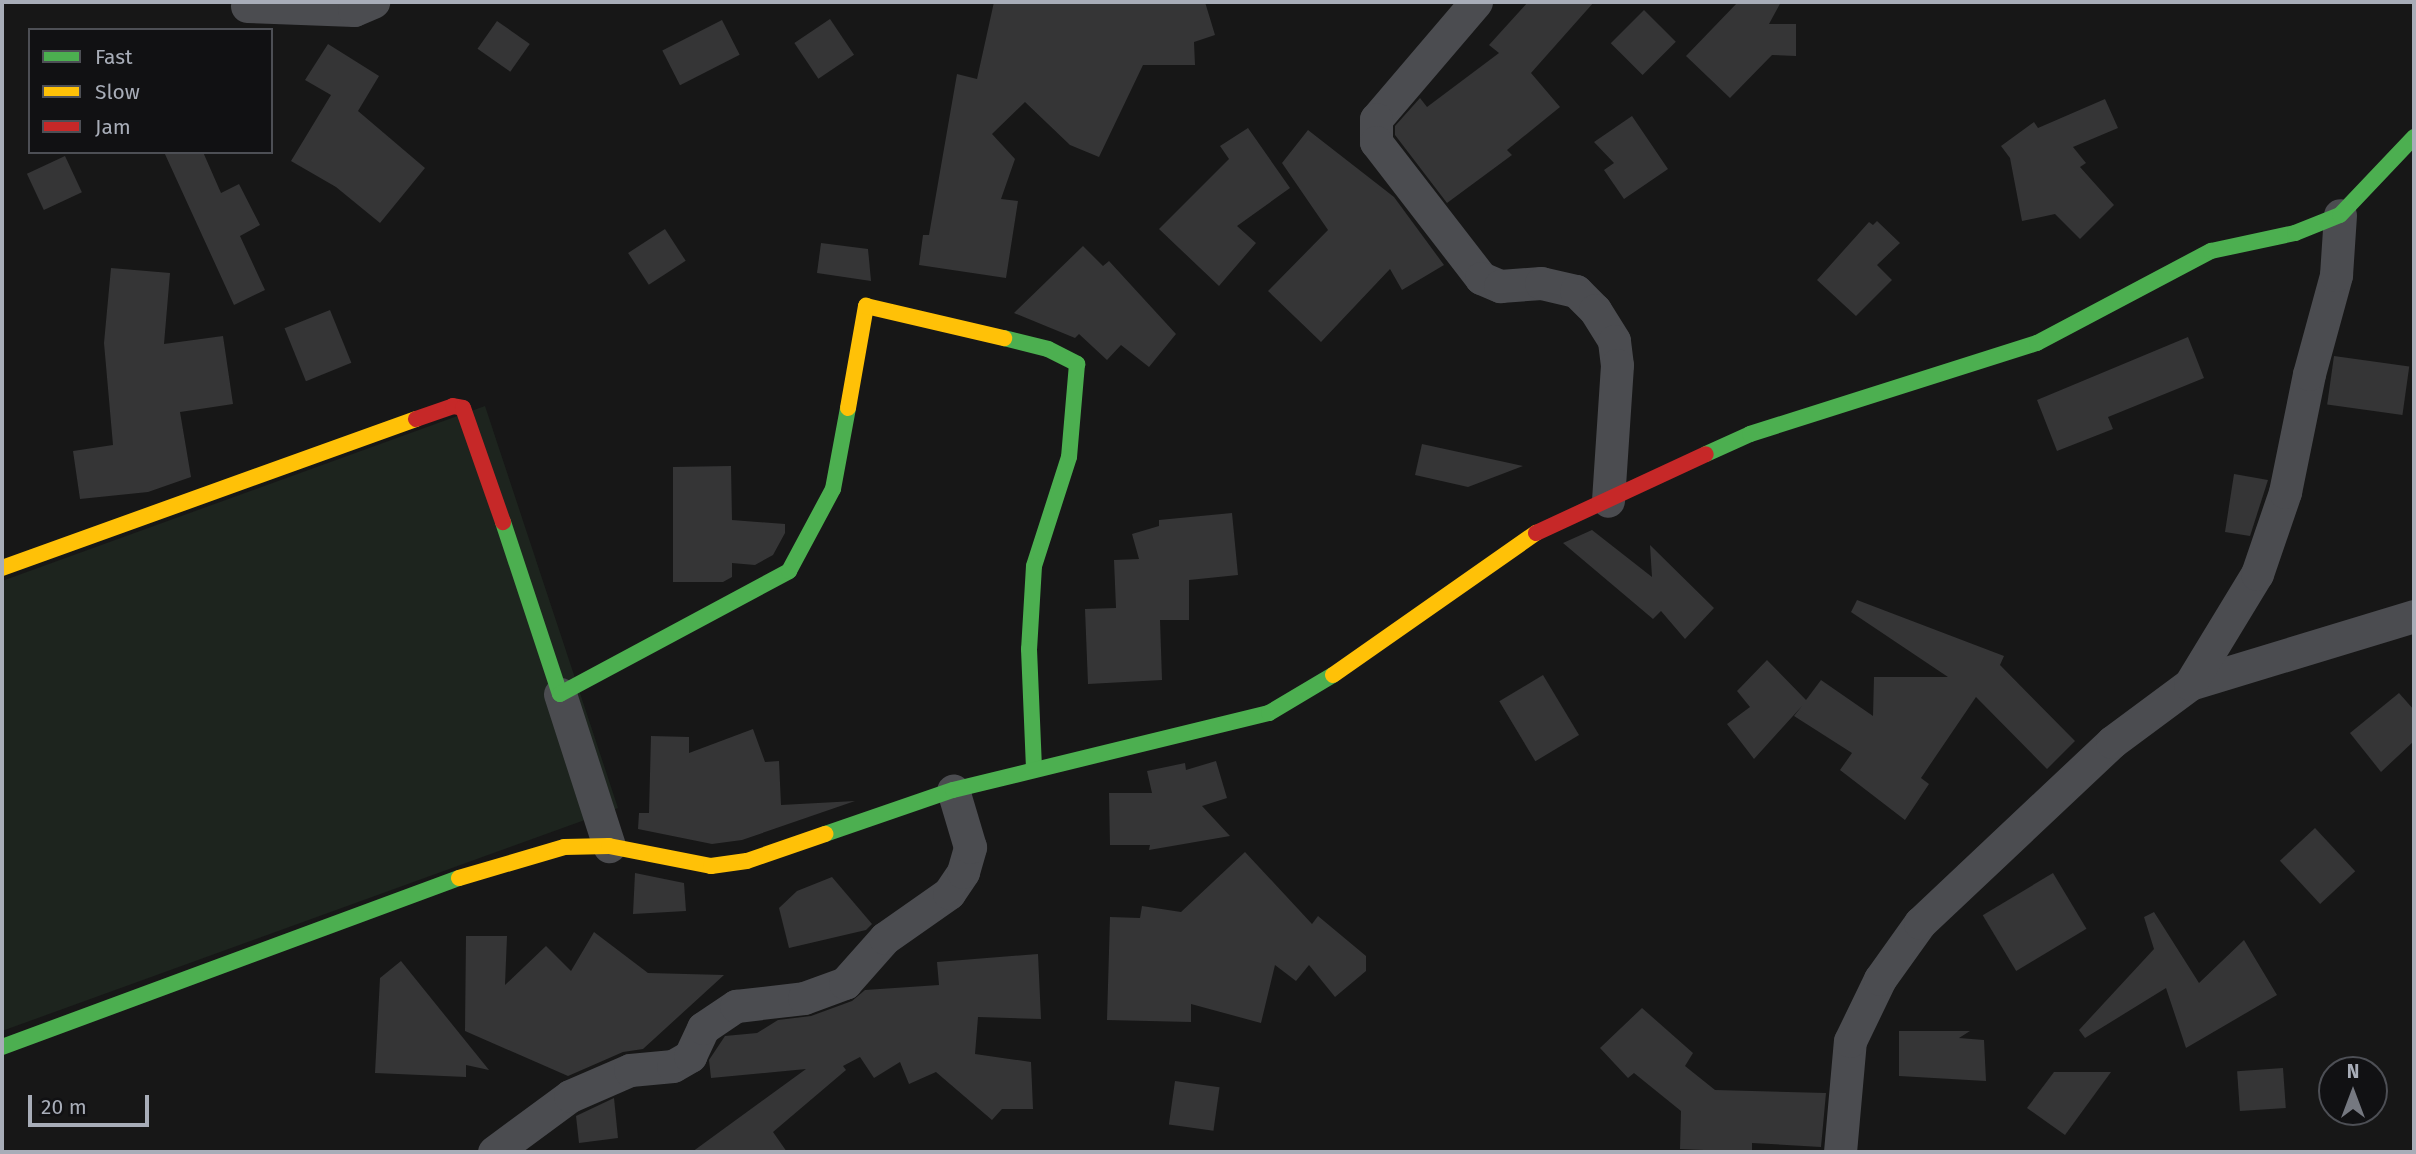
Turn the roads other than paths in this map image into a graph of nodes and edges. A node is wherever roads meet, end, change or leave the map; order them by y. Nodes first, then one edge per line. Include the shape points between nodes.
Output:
1 (373, 2) edge
2 (1476, 2) edge
3 (247, 6) dead end
4 (2414, 137) edge
5 (2340, 215) junction
6 (1608, 501) junction
7 (2, 568) edge
8 (2414, 615) edge
9 (2190, 684) junction
10 (560, 694) junction
11 (1034, 767) junction
12 (953, 790) junction
13 (609, 846) junction
14 (2, 1047) edge
15 (494, 1152) edge
16 (1840, 1152) edge

1 - 3 street via 354,10
2 - 6 street via 1377,119 1377,142 1481,278 1500,286 1541,283 1576,291 1595,310 1614,341 1617,365
4 - 5 street
5 - 6 street via 2295,233 2211,251 2037,343 1750,434
5 - 9 street via 2336,275 2309,374 2285,492 2257,575
6 - 11 street via 1548,526 1500,554 1368,654 1269,713 1163,742
7 - 10 street via 453,406 463,408
8 - 9 street
9 - 16 street via 2112,742 1920,923 1880,979 1850,1041
10 - 11 street via 789,571 833,489 866,306 1048,349 1077,364 1069,457 1034,566 1029,649
10 - 13 street
11 - 12 street
12 - 13 street via 747,861 711,866
12 - 15 street via 970,847 963,872 950,893 885,938 845,983 804,998 736,1006 703,1027 690,1056 673,1066 630,1070 570,1096
13 - 14 street via 564,847 452,880

